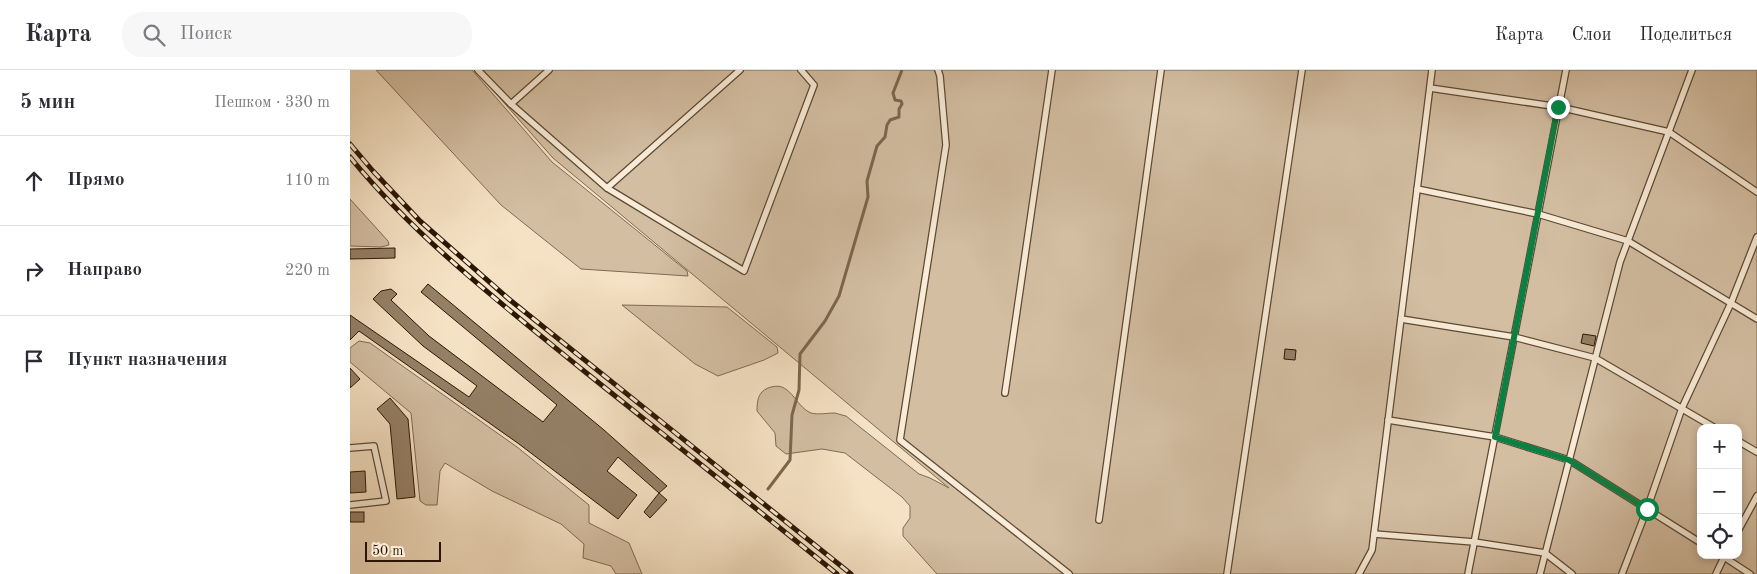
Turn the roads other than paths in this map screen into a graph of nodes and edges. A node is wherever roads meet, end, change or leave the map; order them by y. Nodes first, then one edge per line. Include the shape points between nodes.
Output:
1 (478, 70) edge
2 (549, 70) edge
3 (740, 70) edge
4 (801, 70) edge
5 (1052, 70) edge
6 (1161, 70) edge
7 (1302, 70) edge
8 (1432, 70) edge
9 (1566, 70) edge
10 (1692, 70) edge
11 (940, 72) edge
12 (1430, 88) junction
13 (511, 104) junction
14 (1558, 107) junction
15 (1669, 132) junction
16 (607, 188) junction
17 (1417, 189) junction
18 (1757, 192) edge
19 (1538, 214) junction
20 (1757, 237) edge
21 (1628, 241) junction
22 (1730, 303) junction
23 (1401, 319) junction
24 (1757, 319) edge
25 (1514, 337) junction
26 (1595, 358) junction
27 (1005, 393) dead end
28 (1682, 408) junction
29 (1388, 420) junction
30 (1708, 424) edge
31 (1495, 437) junction
32 (1742, 443) edge
33 (350, 448) edge
34 (1757, 452) edge
35 (1569, 460) junction
36 (1757, 496) edge
37 (350, 505) edge
38 (1647, 509) junction
39 (1100, 520) dead end
40 (1742, 524) edge
41 (1374, 534) junction
42 (1697, 540) edge
43 (1474, 542) junction
44 (1545, 553) junction
45 (1722, 559) edge
46 (1728, 559) edge
47 (1069, 574) edge
48 (1227, 574) edge
49 (1359, 574) edge
50 (1468, 574) edge
51 (1540, 574) edge
52 (1572, 574) edge
53 (1622, 574) edge
54 (1716, 574) edge
55 (1750, 574) edge

1 - 13 lane
2 - 13 lane
3 - 16 lane
4 - 16 lane via 814,85 744,271
5 - 27 lane
6 - 39 lane
7 - 48 lane
8 - 12 lane
9 - 14 lane
10 - 15 lane
11 - 47 lane via 946,145 900,440
12 - 14 lane
12 - 17 lane
13 - 16 lane
14 - 15 lane
14 - 19 lane
15 - 18 lane
15 - 21 lane
17 - 19 lane
17 - 23 lane
19 - 21 lane
19 - 25 lane
20 - 22 lane
21 - 22 lane
21 - 26 lane
22 - 24 lane
22 - 28 lane
23 - 25 lane
23 - 29 lane
25 - 26 lane
25 - 31 lane
26 - 28 lane
26 - 35 lane
28 - 30 lane
28 - 38 lane
29 - 31 lane
29 - 41 lane
31 - 35 lane
31 - 43 lane
32 - 34 lane
33 - 37 lane via 374,446 386,501
35 - 38 lane
35 - 44 lane
36 - 40 lane
38 - 42 lane
38 - 53 lane
41 - 43 lane
41 - 49 lane via 1372,550
43 - 44 lane
43 - 50 lane
44 - 51 lane
44 - 52 lane
45 - 54 lane
46 - 55 lane

